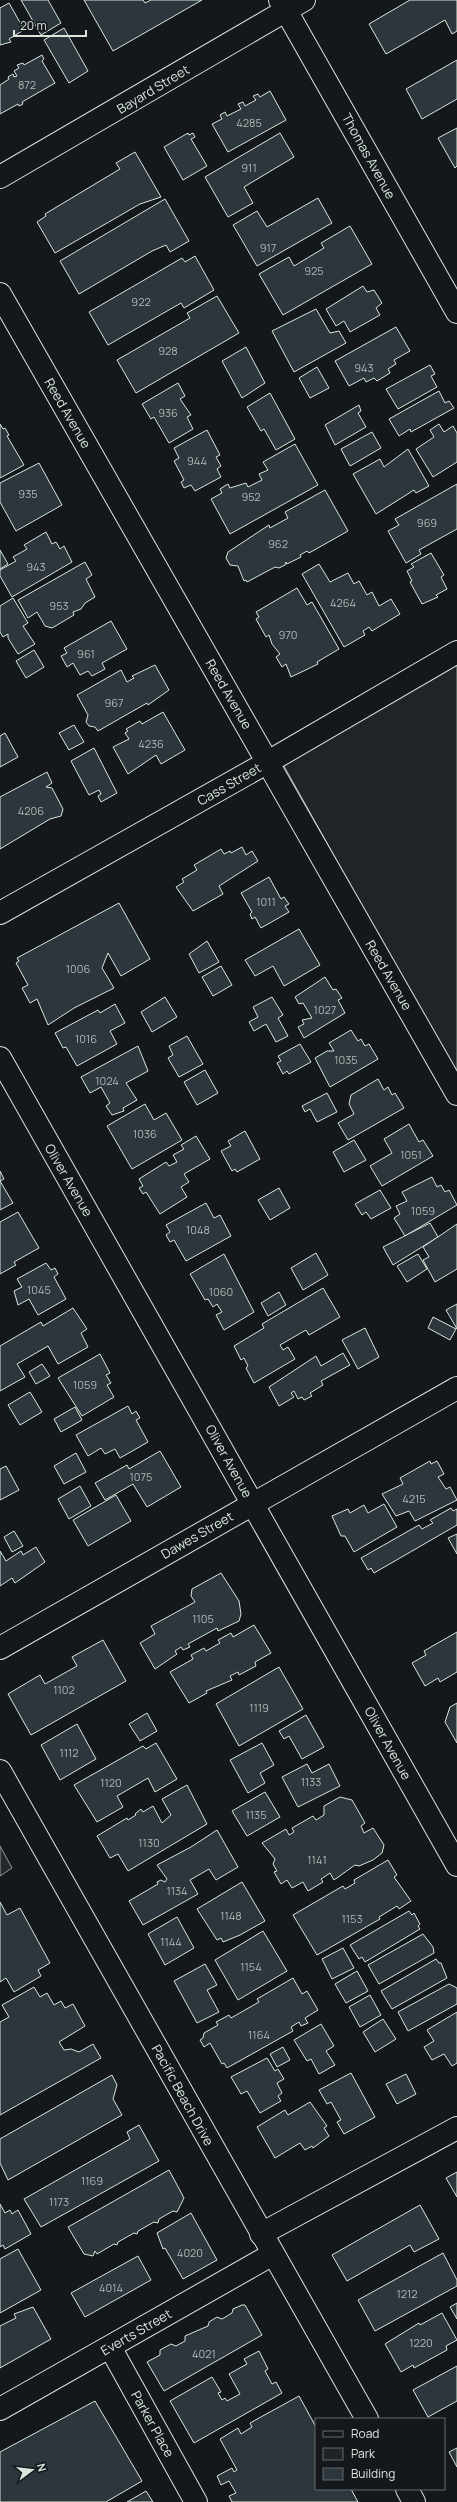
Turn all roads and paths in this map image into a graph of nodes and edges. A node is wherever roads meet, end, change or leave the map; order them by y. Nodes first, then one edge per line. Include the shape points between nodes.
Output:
1 (290, 4) edge
2 (0, 177) edge
3 (0, 294) edge
4 (457, 312) edge
5 (457, 652) edge
6 (268, 762) junction
7 (0, 913) edge
8 (0, 1058) edge
9 (457, 1094) edge
10 (457, 1388) edge
11 (252, 1503) junction
12 (0, 1648) edge
13 (0, 1771) edge
14 (457, 1865) edge
15 (457, 2128) edge
16 (261, 2234) junction
17 (273, 2254) junction
18 (110, 2347) junction
19 (0, 2409) edge
20 (366, 2418) edge
21 (407, 2490) edge
22 (196, 2502) edge
23 (414, 2502) edge

1 - 2 street, Bayard Street
1 - 4 street, Thomas Avenue
3 - 6 street, Reed Avenue
5 - 6 street, Cass Street
6 - 7 street, Cass Street
6 - 9 street, Reed Avenue
8 - 11 street, Oliver Avenue
10 - 11 street, Dawes Street
11 - 12 street, Dawes Street
11 - 14 street, Oliver Avenue
13 - 16 street, Pacific Beach Drive
15 - 16 street
16 - 17 street, Pacific Beach Drive
17 - 18 street, Everts Street
17 - 20 street, Pacific Beach Drive
18 - 19 street, Everts Street
18 - 22 street, Parker Place
21 - 23 street

